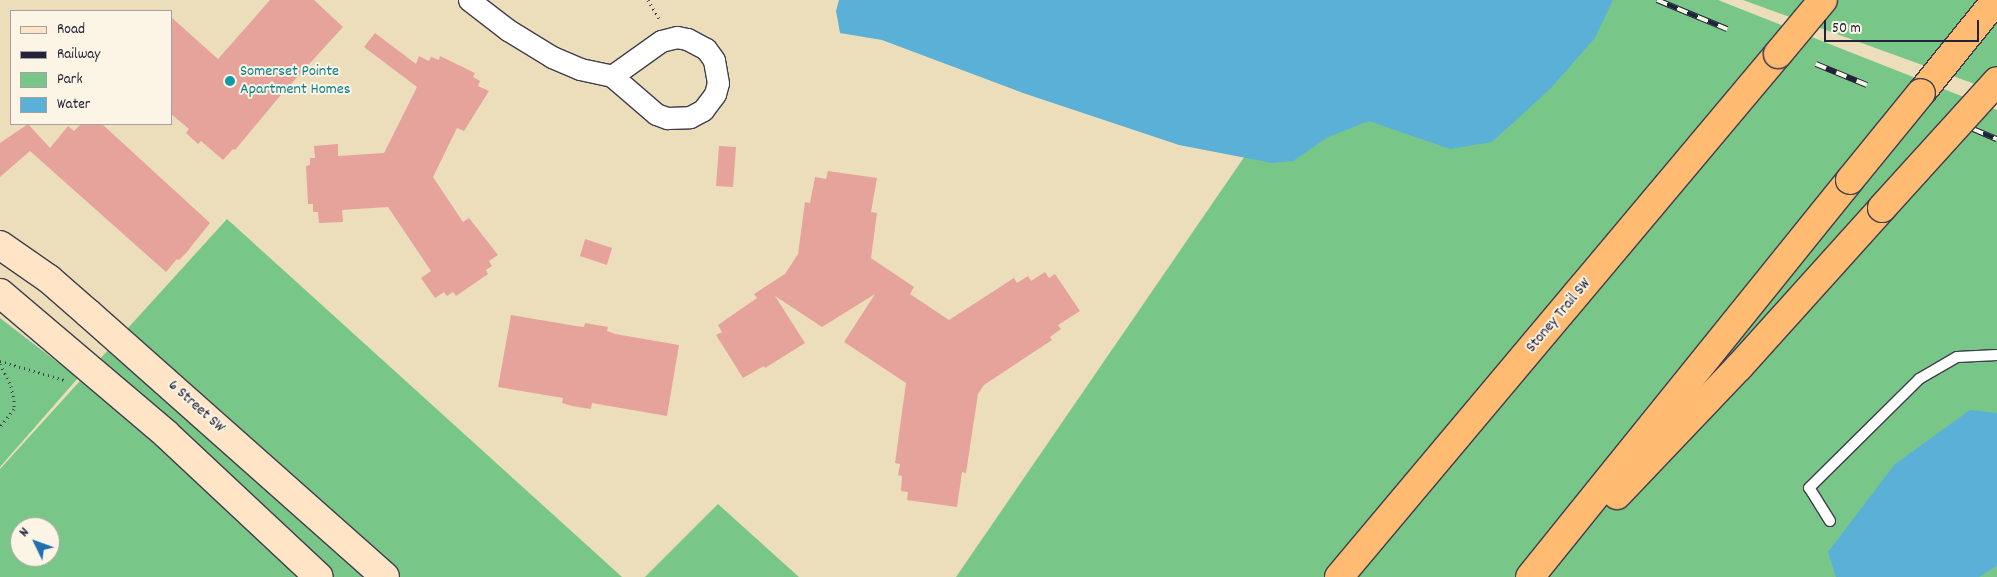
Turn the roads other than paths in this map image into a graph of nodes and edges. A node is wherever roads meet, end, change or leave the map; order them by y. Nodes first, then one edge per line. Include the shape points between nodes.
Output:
1 (468, 0) edge
2 (1823, 0) edge
3 (1996, 0) edge
4 (612, 76) junction
5 (1997, 82) edge
6 (0, 246) edge
7 (0, 293) edge
8 (1997, 355) edge
9 (1830, 521) dead end
10 (319, 577) edge
11 (384, 577) edge
12 (1339, 577) edge
13 (1530, 577) edge
14 (1538, 577) edge

1 - 4 street via 552,57 580,69
2 - 12 highway, Stoney Trail SW, bridge
3 - 13 highway, bridge
4 - 4 street via 656,114 667,118 690,117 703,110 715,94 718,83 714,60 706,49 688,39 677,38 661,41
5 - 14 highway, bridge via 1739,366
6 - 11 main road, 6 Street SW via 49,279 88,312
7 - 10 main road via 166,434
8 - 9 lane via 1956,358 1918,378 1809,488

